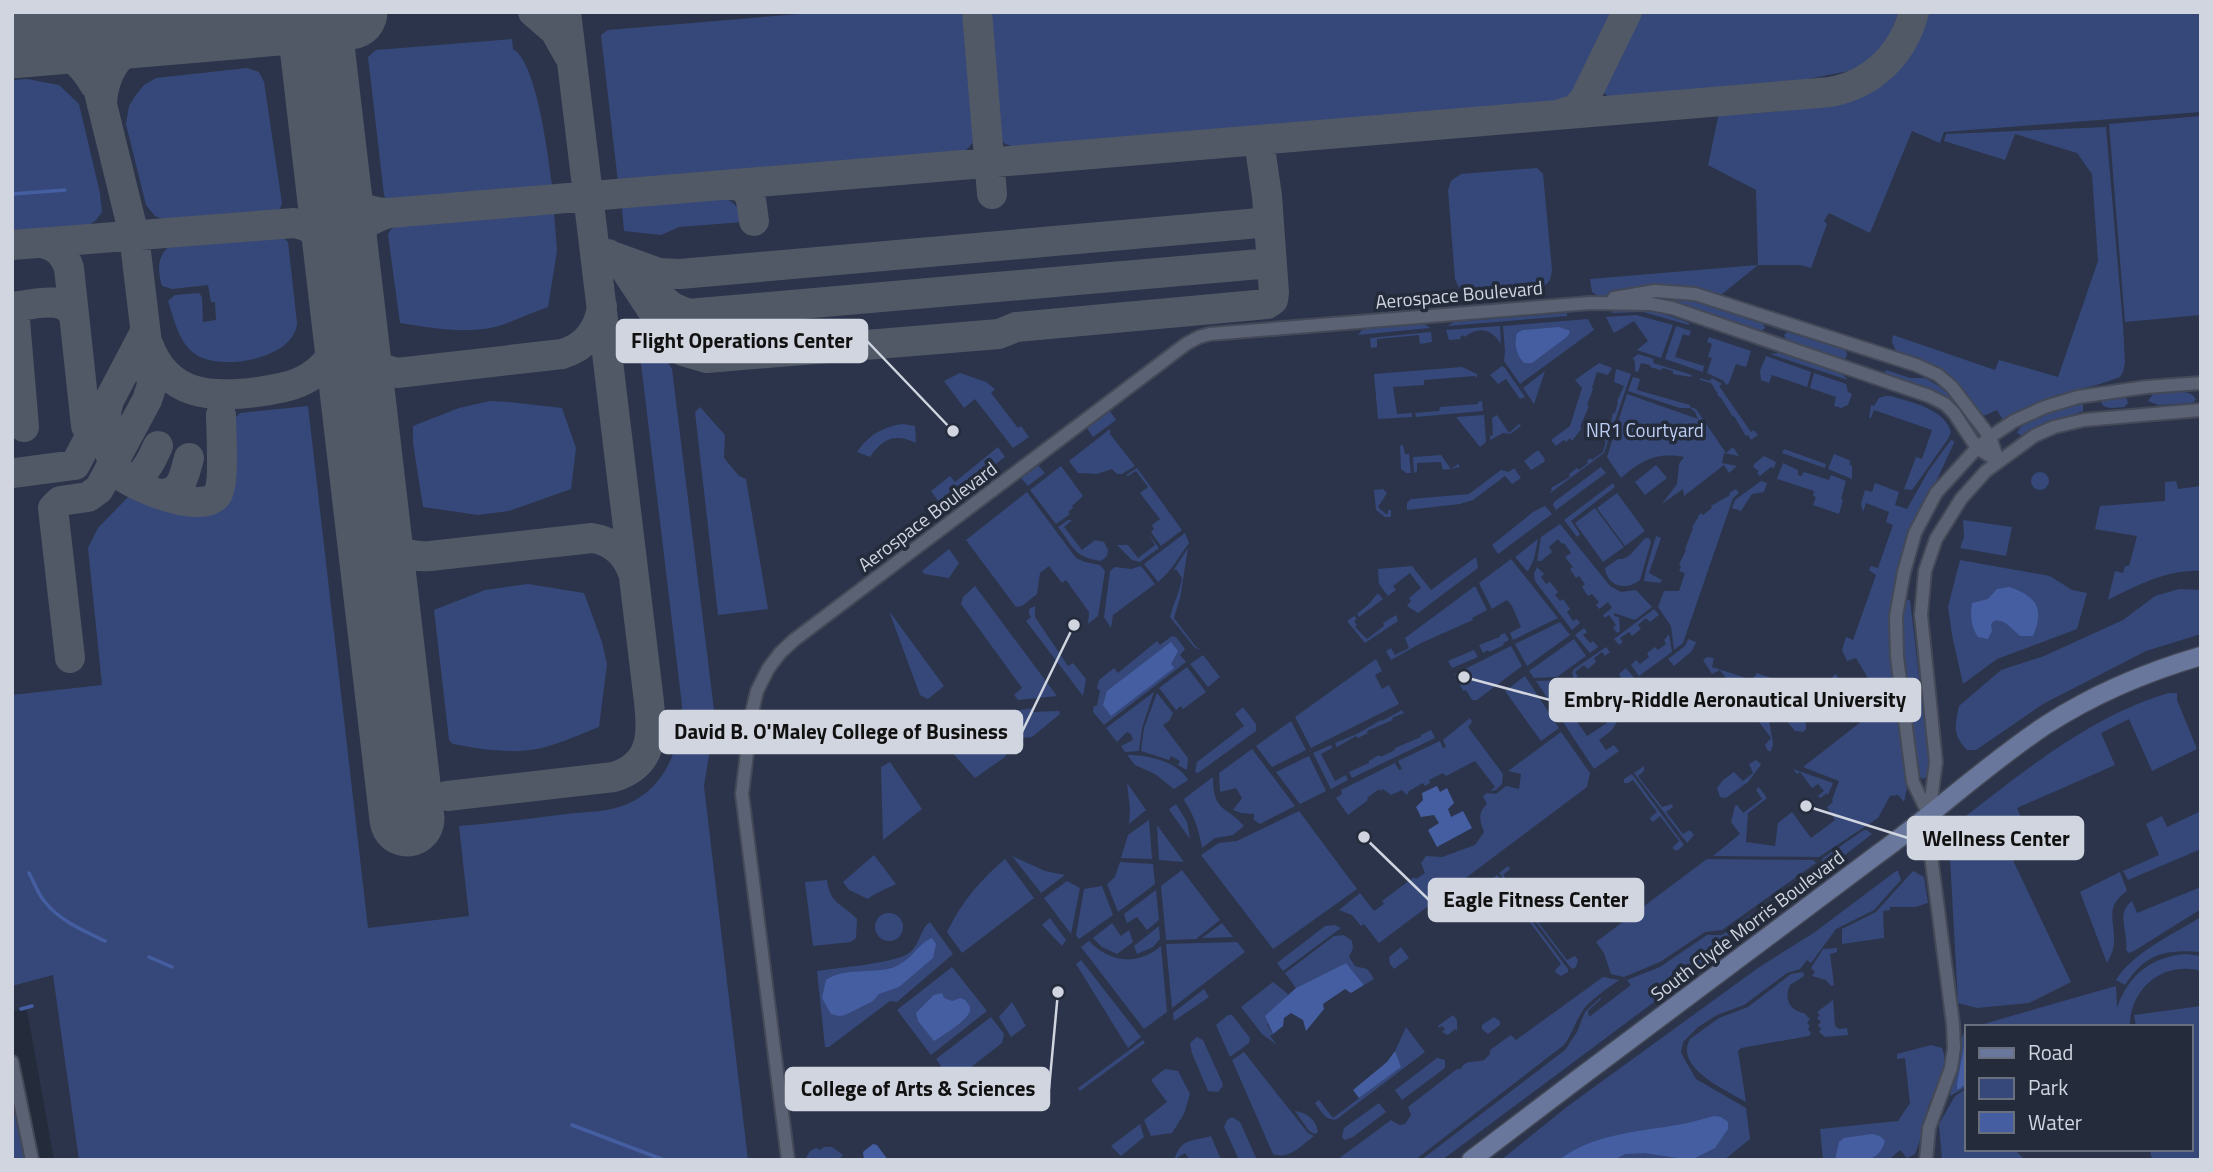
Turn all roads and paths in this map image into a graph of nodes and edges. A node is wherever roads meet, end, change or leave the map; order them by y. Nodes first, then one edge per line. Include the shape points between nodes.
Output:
1 (1590, 303) junction
2 (1779, 321) junction
3 (1771, 342) junction
4 (2201, 383) edge
5 (2091, 395) junction
6 (2201, 410) edge
7 (2096, 419) junction
8 (1990, 437) junction
9 (1977, 448) junction
10 (1997, 461) junction
11 (2201, 656) edge
12 (1929, 815) junction
13 (12, 1062) edge
14 (32, 1160) edge
15 (788, 1160) edge
16 (1471, 1160) edge
17 (1926, 1160) edge

1 - 2 street, Aerospace Boulevard via 1635,293 1675,291
1 - 3 street, Aerospace Boulevard via 1672,308
1 - 15 street, Aerospace Boulevard via 1199,337 780,653 757,691 742,794
2 - 3 street
2 - 8 street, Aerospace Boulevard via 1938,375
3 - 9 street, Aerospace Boulevard via 1945,404
4 - 5 street
5 - 7 street
5 - 8 street via 2045,407
6 - 7 street
7 - 10 street via 2054,427
8 - 9 street
8 - 10 street, Aerospace Boulevard
9 - 10 street, Aerospace Boulevard
9 - 12 street via 1936,493 1922,518 1904,572 1896,616 1913,782
10 - 12 street via 1944,524 1926,571 1922,642 1936,762
11 - 12 main road, South Clyde Morris Boulevard via 2123,684 2058,719
12 - 16 main road, South Clyde Morris Boulevard
12 - 17 street via 1954,1048 1929,1128
13 - 14 street

